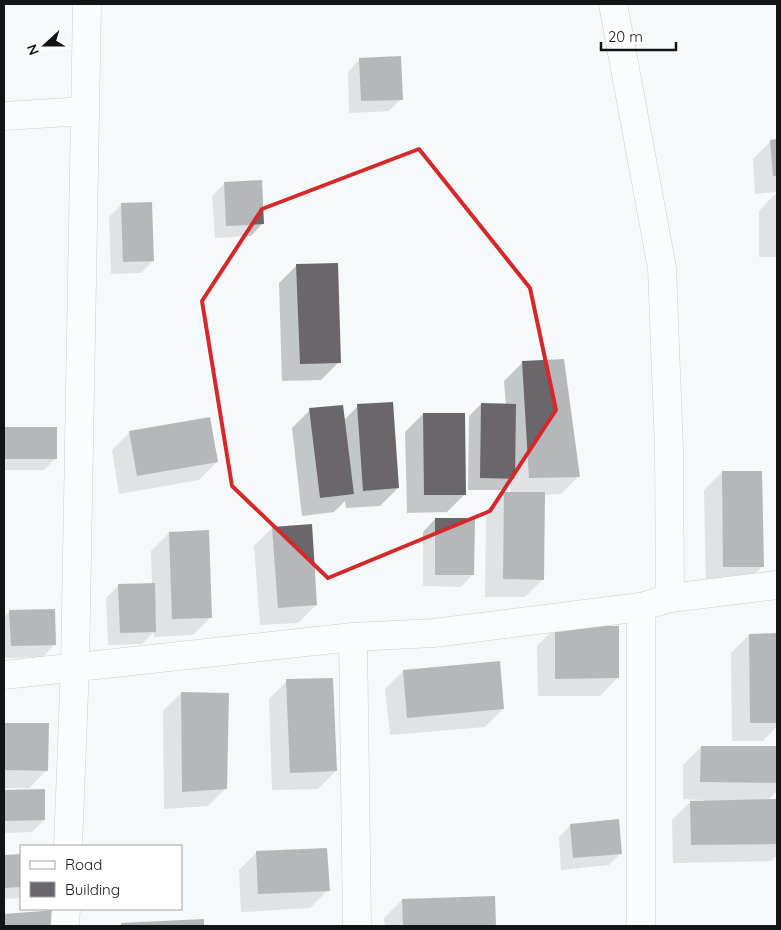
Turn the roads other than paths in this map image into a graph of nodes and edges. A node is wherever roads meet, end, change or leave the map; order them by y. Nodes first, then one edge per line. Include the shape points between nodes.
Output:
1 (87, 4) edge
2 (612, 4) edge
3 (85, 111) junction
4 (4, 116) edge
5 (777, 585) edge
6 (670, 598) junction
7 (641, 607) junction
8 (353, 637) junction
9 (75, 666) junction
10 (4, 675) edge
11 (68, 845) edge
12 (66, 910) edge
13 (65, 926) edge
14 (357, 926) edge
15 (641, 926) edge

1 - 3 street
2 - 6 street via 662,268 669,449
3 - 4 street
3 - 9 street
5 - 6 street
6 - 7 street
7 - 8 street via 434,634
7 - 15 street
8 - 9 street
8 - 14 street
9 - 10 street
9 - 11 street
12 - 13 street

